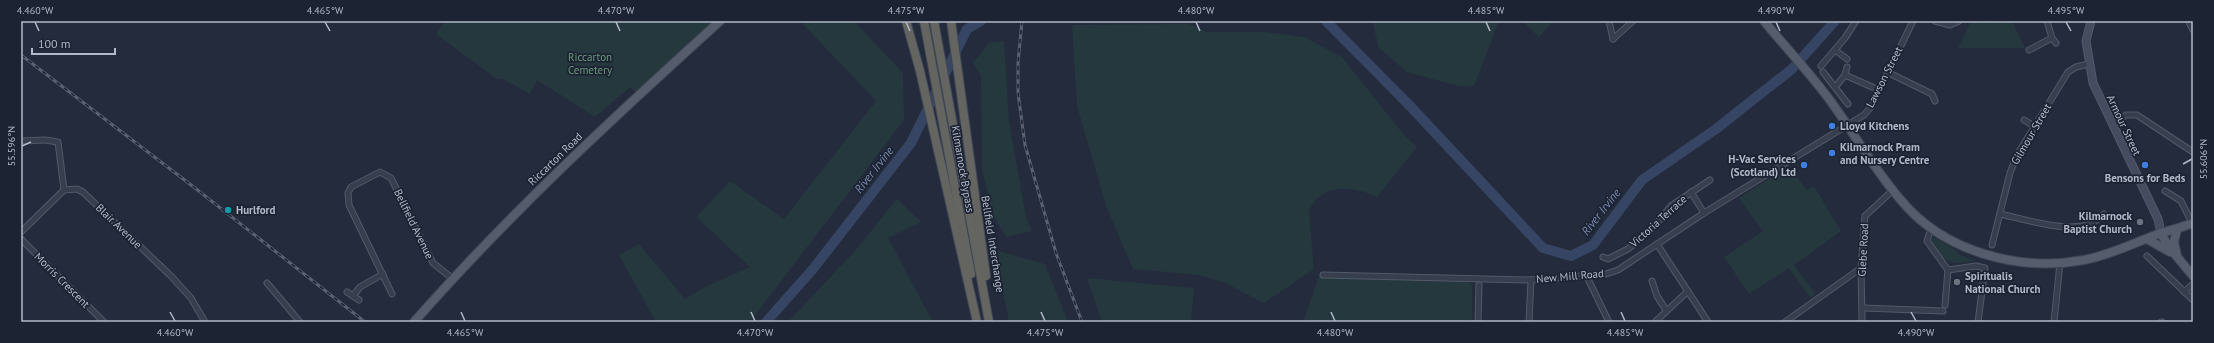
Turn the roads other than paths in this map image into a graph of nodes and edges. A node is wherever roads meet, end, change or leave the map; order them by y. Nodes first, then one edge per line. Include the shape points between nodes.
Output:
1 (720, 21) edge
2 (906, 21) edge
3 (924, 21) edge
4 (934, 21) edge
5 (1609, 21) edge
6 (1632, 21) edge
7 (1764, 21) edge
8 (1856, 21) edge
9 (1913, 21) edge
10 (1935, 21) edge
11 (1959, 21) edge
12 (2047, 21) edge
13 (2090, 21) edge
14 (2189, 21) edge
15 (951, 23) edge
16 (2193, 29) edge
17 (2052, 38) junction
18 (2056, 43) dead end
19 (1835, 50) junction
20 (2029, 50) dead end
21 (1847, 59) dead end
22 (2089, 64) junction
23 (1847, 67) dead end
24 (1887, 72) junction
25 (1846, 75) junction
26 (1836, 86) junction
27 (1879, 90) junction
28 (1935, 101) dead end
29 (1848, 104) dead end
30 (2024, 120) dead end
31 (2113, 125) junction
32 (1847, 126) junction
33 (2034, 126) junction
34 (21, 141) edge
35 (2193, 152) edge
36 (1710, 180) dead end
37 (64, 190) junction
38 (1893, 190) junction
39 (2165, 191) dead end
40 (1691, 192) junction
41 (1704, 214) junction
42 (2000, 214) junction
43 (2104, 214) dead end
44 (2193, 223) edge
45 (1931, 228) junction
46 (2177, 229) junction
47 (21, 232) edge
48 (2161, 233) junction
49 (21, 239) edge
50 (2147, 239) junction
51 (1656, 244) junction
52 (1992, 244) dead end
53 (2147, 256) dead end
54 (1603, 257) dead end
55 (2177, 257) junction
56 (2060, 263) junction
57 (1861, 268) junction
58 (1948, 270) junction
59 (383, 274) junction
60 (1323, 275) dead end
61 (1586, 275) junction
62 (2193, 276) edge
63 (453, 279) junction
64 (1531, 280) junction
65 (1652, 281) dead end
66 (267, 283) dead end
67 (2193, 284) edge
68 (1479, 285) dead end
69 (1688, 291) junction
70 (347, 292) dead end
71 (2184, 292) junction
72 (392, 294) dead end
73 (353, 296) junction
74 (359, 300) dead end
75 (2193, 300) edge
76 (1862, 308) junction
77 (1666, 310) junction
78 (104, 322) edge
79 (205, 322) edge
80 (300, 322) edge
81 (414, 322) edge
82 (977, 322) edge
83 (980, 322) edge
84 (989, 322) edge
85 (993, 322) edge
86 (1478, 322) edge
87 (1529, 322) edge
88 (1609, 322) edge
89 (1655, 322) edge
90 (1708, 322) edge
91 (1785, 322) edge
92 (1862, 322) edge
93 (1978, 322) edge
94 (2054, 322) edge

1 - 63 main road, Riccarton Road via 530,198
2 - 82 highway via 920,71
3 - 83 highway, Kilmarnock Bypass
4 - 84 highway, Kilmarnock Bypass
5 - 6 street via 1613,39
7 - 32 main road via 1831,102
8 - 19 street
9 - 24 street, Lawson Street
10 - 11 street via 1950,25
12 - 17 street
13 - 22 main road, Armour Street via 2086,41
14 - 16 street
15 - 85 highway, Bellfield Interchange
17 - 18 street
17 - 20 street
19 - 21 street
19 - 26 street via 1822,69
22 - 31 main road, Armour Street via 2093,83
22 - 33 street, Gilmour Street via 2068,72
23 - 25 street
24 - 27 street, Lawson Street
24 - 28 street via 1932,94
25 - 26 street
25 - 27 street
26 - 29 street
27 - 32 street, Lawson Street via 1868,111
30 - 33 street
31 - 35 street via 2126,115 2137,115
31 - 48 main road, Armour Street via 2158,219
32 - 38 main road
32 - 41 street, New Mill Road
33 - 42 street, Gilmour Street via 2012,168
34 - 37 street via 58,142
36 - 40 street, Victoria Terrace
37 - 47 street
37 - 79 street, Blair Avenue via 77,189 92,199 172,277 191,298
38 - 45 main road via 1900,200
38 - 57 street, Glebe Road via 1865,216
39 - 44 street via 2181,201
40 - 41 street, Victoria Terrace
40 - 54 street, Victoria Terrace via 1671,206 1654,226 1628,249 1608,259
41 - 51 street, New Mill Road
42 - 43 street via 2075,227 2093,223
42 - 52 street, Gilmour Street
44 - 46 main road
45 - 56 main road via 1963,246 2002,259 2015,262
45 - 58 street via 1927,241
46 - 48 main road
46 - 55 main road via 2174,242
48 - 50 main road
48 - 55 main road
49 - 78 street, Morris Crescent
50 - 55 main road
50 - 56 main road via 2085,260
51 - 61 street, New Mill Road via 1618,270 1606,274
51 - 69 street
53 - 71 street
55 - 62 main road
56 - 94 street
57 - 76 street, Glebe Road
57 - 91 street
58 - 76 street via 1944,308
58 - 93 street via 1976,266 1985,268
59 - 63 street, Bellfield Avenue via 349,205 348,193 351,187 380,172 391,178 433,263
59 - 72 street, Bellfield Avenue
59 - 73 street via 360,287
60 - 64 street, New Mill Road
61 - 64 street, New Mill Road
61 - 88 street
63 - 81 main road, Riccarton Road
64 - 87 street
65 - 77 street via 1657,296
66 - 80 street
67 - 71 street
68 - 86 street
69 - 77 street
69 - 90 street
70 - 73 street
71 - 75 street
73 - 74 street
76 - 92 street, Glebe Road
77 - 89 street

